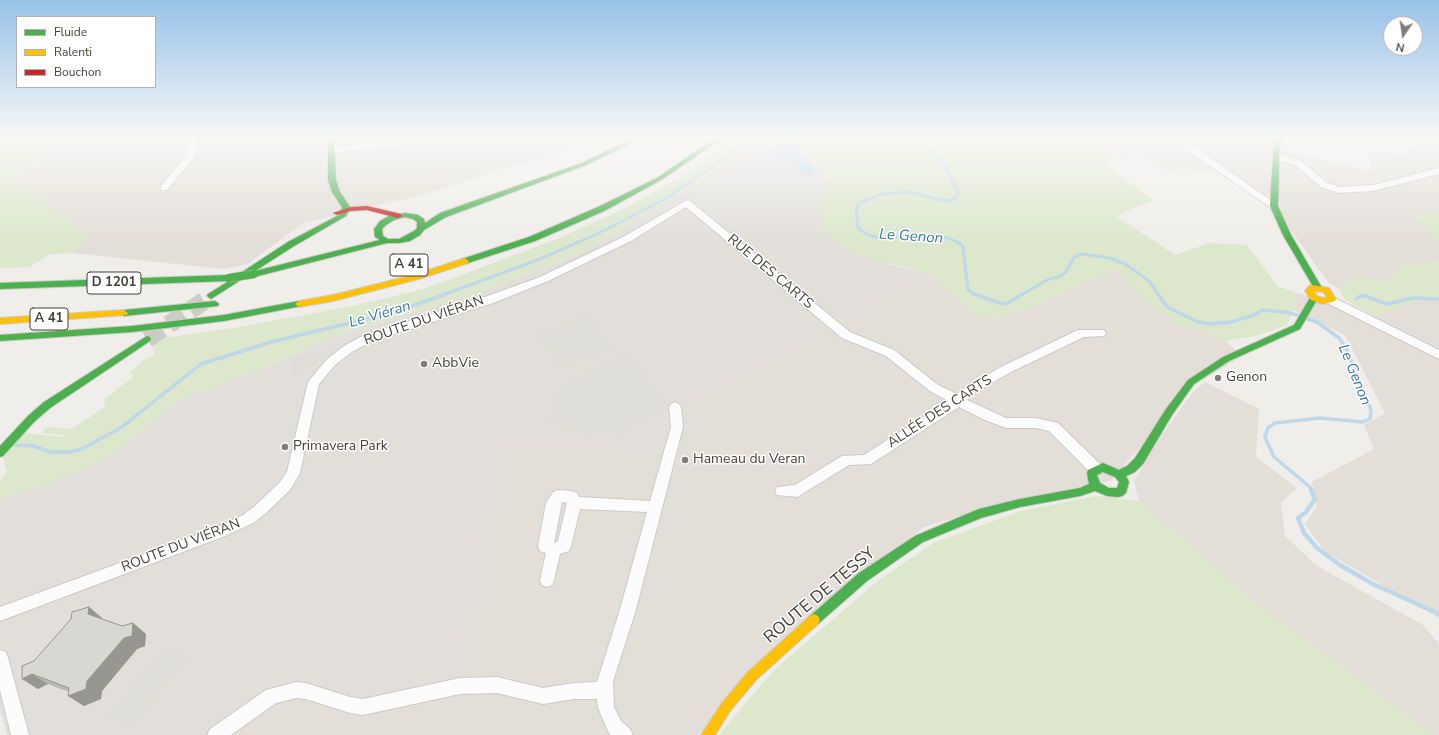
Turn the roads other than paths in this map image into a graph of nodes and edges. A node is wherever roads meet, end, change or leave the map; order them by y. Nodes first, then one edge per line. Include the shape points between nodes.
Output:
1 (177, 172) edge
2 (332, 172) edge
3 (551, 172) edge
4 (561, 172) edge
5 (668, 172) edge
6 (1225, 172) edge
7 (1275, 172) edge
8 (1309, 172) edge
9 (1434, 172) edge
10 (164, 188) dead end
11 (336, 192) junction
12 (688, 203) joint
13 (1274, 206) junction
14 (332, 207) junction
15 (344, 213) junction
16 (398, 216) junction
17 (415, 217) junction
18 (378, 228) junction
19 (421, 228) junction
20 (387, 241) junction
21 (291, 244) junction
22 (311, 260) junction
23 (0, 286) edge
24 (1318, 288) junction
25 (211, 296) tunnel mouth
26 (1314, 298) junction
27 (1331, 300) junction
28 (227, 302) dead end
29 (0, 321) edge
30 (1100, 333) dead end
31 (0, 338) edge
32 (147, 338) tunnel mouth
33 (1439, 355) edge
34 (958, 400) junction
35 (675, 407) dead end
36 (0, 453) edge
37 (1096, 469) junction
38 (1119, 474) junction
39 (1096, 486) junction
40 (782, 491) dead end
41 (574, 503) junction
42 (656, 506) junction
43 (554, 549) junction
44 (547, 580) dead end
45 (0, 614) edge
46 (0, 658) edge
47 (605, 690) junction
48 (20, 735) edge
49 (216, 735) edge
50 (624, 735) edge
51 (707, 735) edge

1 - 10 street
2 - 11 main road
3 - 17 main road via 446,210
4 - 19 main road, D 1201 via 443,215
5 - 31 main road, A 41 via 601,209 514,246 419,276 333,298 224,318 83,334
6 - 13 street
7 - 13 main road
8 - 9 street via 1324,185 1339,190 1373,188
11 - 14 main road
11 - 15 main road
12 - 34 street, RUE DES CARTS via 840,330 854,339 890,353 930,385
12 - 45 street, ROUTE DU VIÉRAN via 627,239 544,279 489,300 368,338 348,349 331,362 314,382 293,473 285,486 260,510 248,519 220,532
13 - 24 main road via 1281,225
14 - 15 main road
14 - 21 main road
15 - 16 main road via 372,208
15 - 18 main road via 367,215 376,220
15 - 21 main road
16 - 17 main road
16 - 18 main road, D 1201 via 389,219
17 - 19 main road via 420,221
18 - 20 main road via 379,237
18 - 22 main road, D 1201 via 360,241
19 - 20 main road, D 1201 via 407,239
20 - 22 main road, D 1201
21 - 25 main road
22 - 23 main road, D 1201, bridge via 229,278
24 - 26 main road via 1309,291
24 - 27 main road via 1329,292
26 - 27 main road
26 - 38 main road via 1297,327 1226,359 1198,376 1185,389 1139,461 1131,469
27 - 33 street
28 - 29 main road, A 41 via 106,316
30 - 34 street, ALLÉE DES CARTS via 1085,332 1007,369
32 - 36 main road via 61,395 31,419
34 - 37 street, RUE DES CARTS via 998,421 1036,422 1053,427
34 - 40 street, ALLÉE DES CARTS via 866,460 847,460 797,491
35 - 42 street via 677,427
37 - 38 main road via 1108,468
37 - 39 main road via 1092,473
38 - 39 main road via 1124,487 1118,493 1107,492
39 - 51 main road, ROUTE DE TESSY via 991,510 965,518 919,539 862,577 752,676
41 - 42 street
41 - 43 street via 564,546
41 - 43 street via 572,497 568,496 558,496 554,499 544,542 545,546
42 - 47 street via 627,614 607,673
43 - 44 street
46 - 48 street
47 - 49 street via 543,696 496,685 460,686 363,708 306,691 289,691 264,701
47 - 50 street via 606,708 610,718

